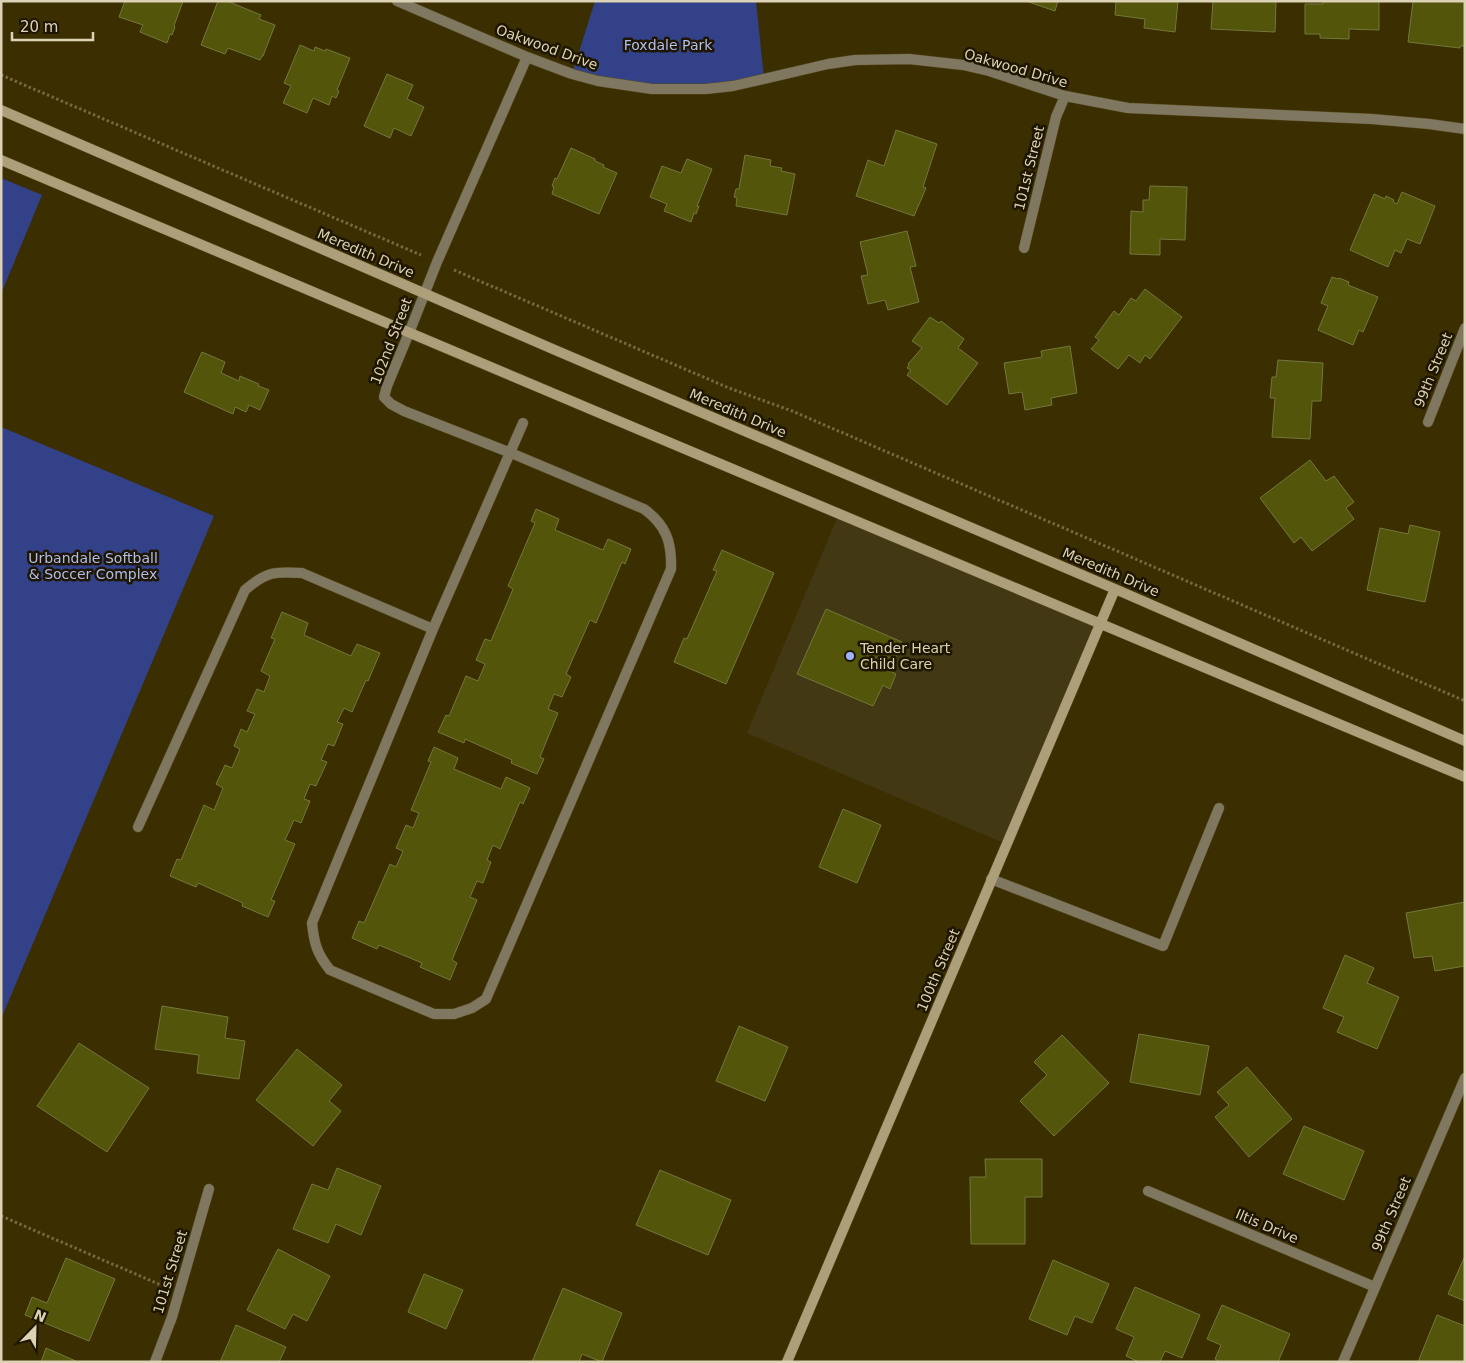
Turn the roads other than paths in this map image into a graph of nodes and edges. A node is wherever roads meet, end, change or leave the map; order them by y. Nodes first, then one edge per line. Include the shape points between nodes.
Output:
1 (397, 1) edge
2 (527, 57) junction
3 (1065, 96) junction
4 (1, 110) edge
5 (1465, 130) edge
6 (1, 160) edge
7 (1024, 248) dead end
8 (424, 293) junction
9 (1465, 328) edge
10 (409, 332) junction
11 (1428, 422) dead end
12 (523, 423) dead end
13 (511, 453) junction
14 (1115, 589) junction
15 (1099, 625) junction
16 (433, 629) junction
17 (1465, 741) edge
18 (1465, 777) edge
19 (1219, 808) dead end
20 (138, 828) dead end
21 (991, 879) junction
22 (1465, 1078) edge
23 (209, 1189) dead end
24 (1148, 1191) dead end
25 (1375, 1287) junction
26 (155, 1362) edge
27 (787, 1362) edge
28 (1343, 1362) edge

1 - 2 street, Oakwood Drive
2 - 3 street, Oakwood Drive via 598,81 652,89 733,86 855,60 909,59 981,69
2 - 8 street, 102nd Street
3 - 5 street, Oakwood Drive via 1128,108 1372,119
3 - 7 street, 101st Street via 1056,117
4 - 8 main road, Meredith Drive
6 - 10 main road
8 - 10 street, 102nd Street
8 - 14 main road, Meredith Drive
9 - 11 street, 99th Street
10 - 13 street, 102nd Street via 384,397 391,404
10 - 15 main road
12 - 13 street
13 - 16 street
13 - 16 street via 644,509 658,520 668,537 672,569 486,999 454,1014 434,1014 330,970 320,957 313,939 312,923
14 - 15 main road, 100th Street
14 - 17 main road, Meredith Drive
15 - 18 main road
15 - 21 main road, 100th Street
16 - 20 street via 302,573 272,573 258,578 245,590
19 - 21 street via 1163,946
21 - 27 main road, 100th Street
22 - 25 street, 99th Street
23 - 26 street, 101st Street
24 - 25 street, Iltis Drive
25 - 28 street, 99th Street

